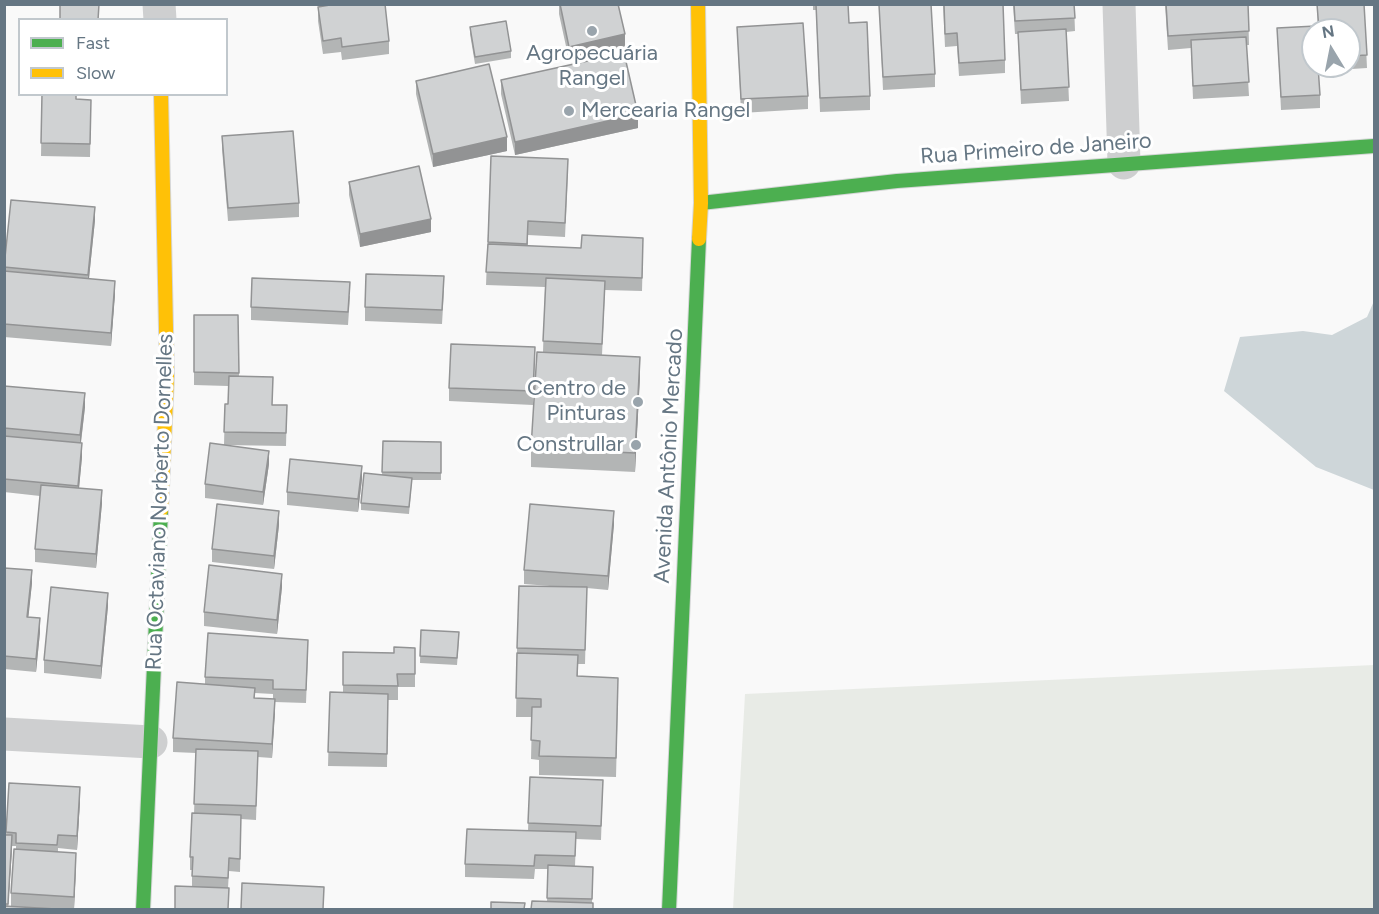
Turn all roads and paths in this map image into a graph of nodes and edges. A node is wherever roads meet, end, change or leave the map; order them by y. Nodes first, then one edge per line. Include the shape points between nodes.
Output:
1 (698, 4) edge
2 (1119, 4) edge
3 (161, 96) edge
4 (1374, 146) edge
5 (1124, 164) junction
6 (701, 203) junction
7 (4, 734) edge
8 (151, 742) junction
9 (143, 909) edge
10 (669, 909) edge

1 - 6 street, Avenida Antônio Mercado
2 - 5 street
3 - 8 street, Rua Octaviano Norberto Dornelles via 167,376
4 - 5 street, Rua Primeiro de Janeiro
5 - 6 street, Rua Primeiro de Janeiro via 897,181
6 - 10 street, Avenida Antônio Mercado
7 - 8 street
8 - 9 street, Rua Octaviano Norberto Dornelles

